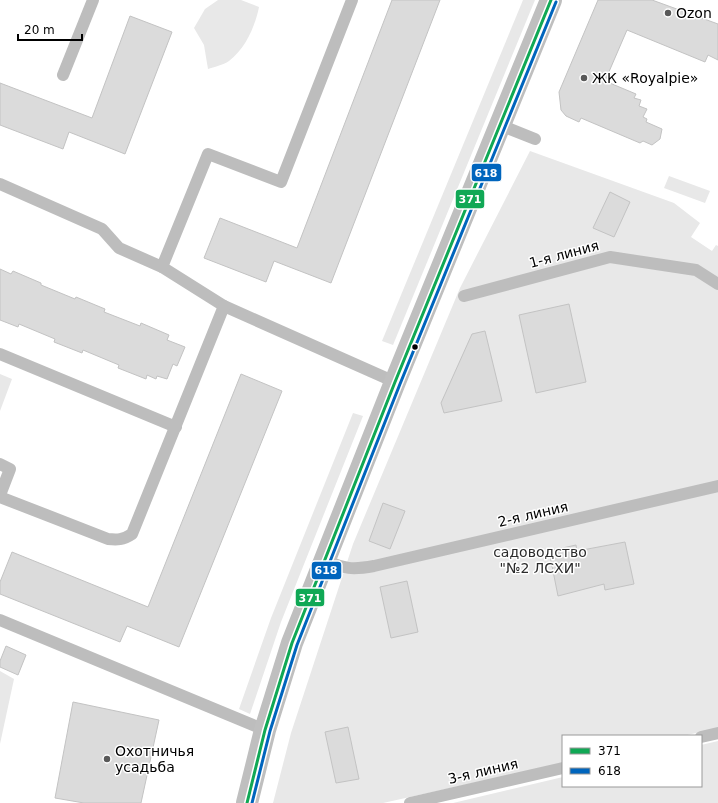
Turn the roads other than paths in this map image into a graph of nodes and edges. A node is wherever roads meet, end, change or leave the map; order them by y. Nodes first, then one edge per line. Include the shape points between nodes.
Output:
1 (93, 0) edge
2 (352, 0) edge
3 (551, 0) edge
4 (63, 75) dead end
5 (500, 124) junction
6 (535, 139) dead end
7 (0, 184) edge
8 (162, 267) junction
9 (718, 284) edge
10 (464, 296) dead end
11 (224, 306) junction
12 (0, 354) edge
13 (395, 382) junction
14 (176, 427) junction
15 (0, 464) edge
16 (718, 486) edge
17 (0, 496) edge
18 (324, 560) junction
19 (0, 620) edge
20 (265, 730) junction
21 (718, 733) edge
22 (702, 736) edge
23 (562, 768) edge
24 (247, 803) edge
25 (410, 803) edge

1 - 4 lane
2 - 8 lane via 281,182 208,154
3 - 5 street
5 - 6 lane
5 - 13 street
7 - 8 lane via 102,229 119,248
8 - 11 lane
9 - 10 lane, 1-я линия via 696,270 610,257
11 - 13 lane
11 - 14 lane
12 - 14 lane
13 - 18 street
14 - 17 lane via 132,534 126,538 108,539
15 - 17 lane via 10,469
16 - 18 lane, 2-я линия via 374,566 355,569 337,566
18 - 20 street via 292,643
19 - 20 lane
20 - 24 street
21 - 22 lane
23 - 25 lane, 3-я линия

